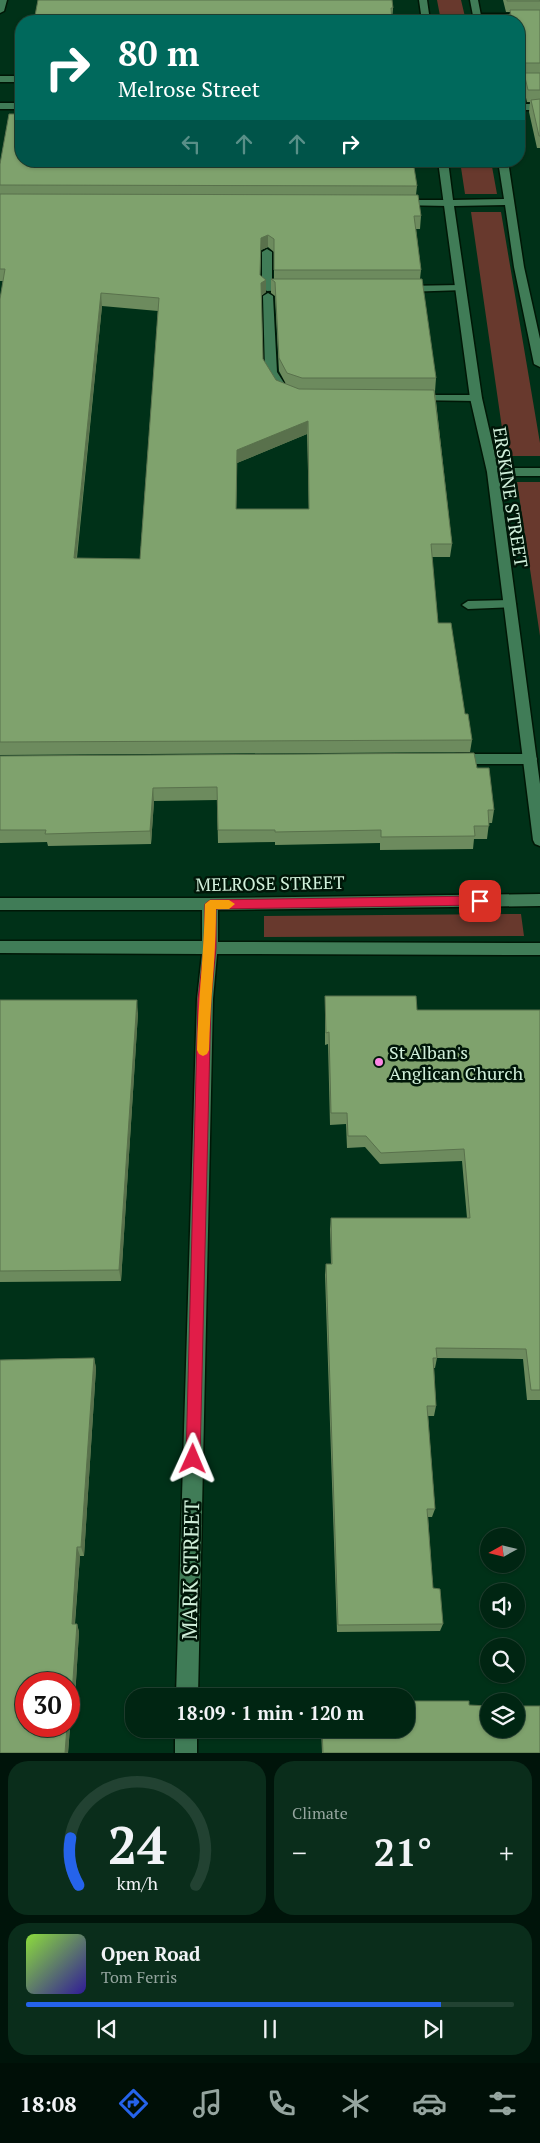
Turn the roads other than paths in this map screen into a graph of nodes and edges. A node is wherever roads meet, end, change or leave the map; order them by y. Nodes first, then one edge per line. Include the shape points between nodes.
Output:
1 (3, 0) edge
2 (423, 0) edge
3 (474, 0) edge
4 (0, 11) edge
5 (425, 15) edge
6 (476, 15) edge
7 (525, 17) edge
8 (540, 17) edge
9 (0, 79) edge
10 (15, 79) edge
11 (525, 80) edge
12 (540, 80) edge
13 (0, 106) edge
14 (15, 106) edge
15 (525, 107) edge
16 (540, 107) edge
17 (444, 167) edge
18 (504, 167) edge
19 (510, 202) junction
20 (388, 203) edge
21 (448, 203) junction
22 (267, 252) edge
23 (296, 288) edge
24 (396, 288) edge
25 (460, 288) junction
26 (268, 296) edge
27 (540, 364) edge
28 (291, 393) edge
29 (407, 398) edge
30 (476, 398) junction
31 (493, 472) junction
32 (540, 472) edge
33 (510, 604) junction
34 (468, 605) dead end
35 (530, 759) junction
36 (448, 760) edge
37 (540, 840) edge
38 (540, 900) edge
39 (0, 904) edge
40 (210, 904) junction
41 (0, 947) edge
42 (210, 948) junction
43 (540, 949) edge
44 (187, 1688) edge
45 (186, 1738) edge
46 (186, 1753) edge

1 - 4 street
2 - 5 street
3 - 6 street
7 - 8 street
9 - 10 street
11 - 12 street
13 - 14 street
15 - 16 street
17 - 21 street, ERSKINE STREET
18 - 19 street
19 - 21 street
19 - 27 street via 519,267
20 - 21 street
21 - 25 street, ERSKINE STREET
22 - 23 street via 267,288
24 - 25 street
25 - 30 street, ERSKINE STREET
26 - 28 street via 271,372 282,390
29 - 30 street
30 - 31 street, ERSKINE STREET
31 - 32 street
31 - 33 street, ERSKINE STREET
33 - 34 street
33 - 35 street, ERSKINE STREET
35 - 36 street
35 - 37 street, ERSKINE STREET
38 - 40 street, MELROSE STREET
39 - 40 street, MELROSE STREET
40 - 42 street, MARK STREET
41 - 42 street
42 - 43 street
42 - 44 street, MARK STREET via 204,999
45 - 46 street

